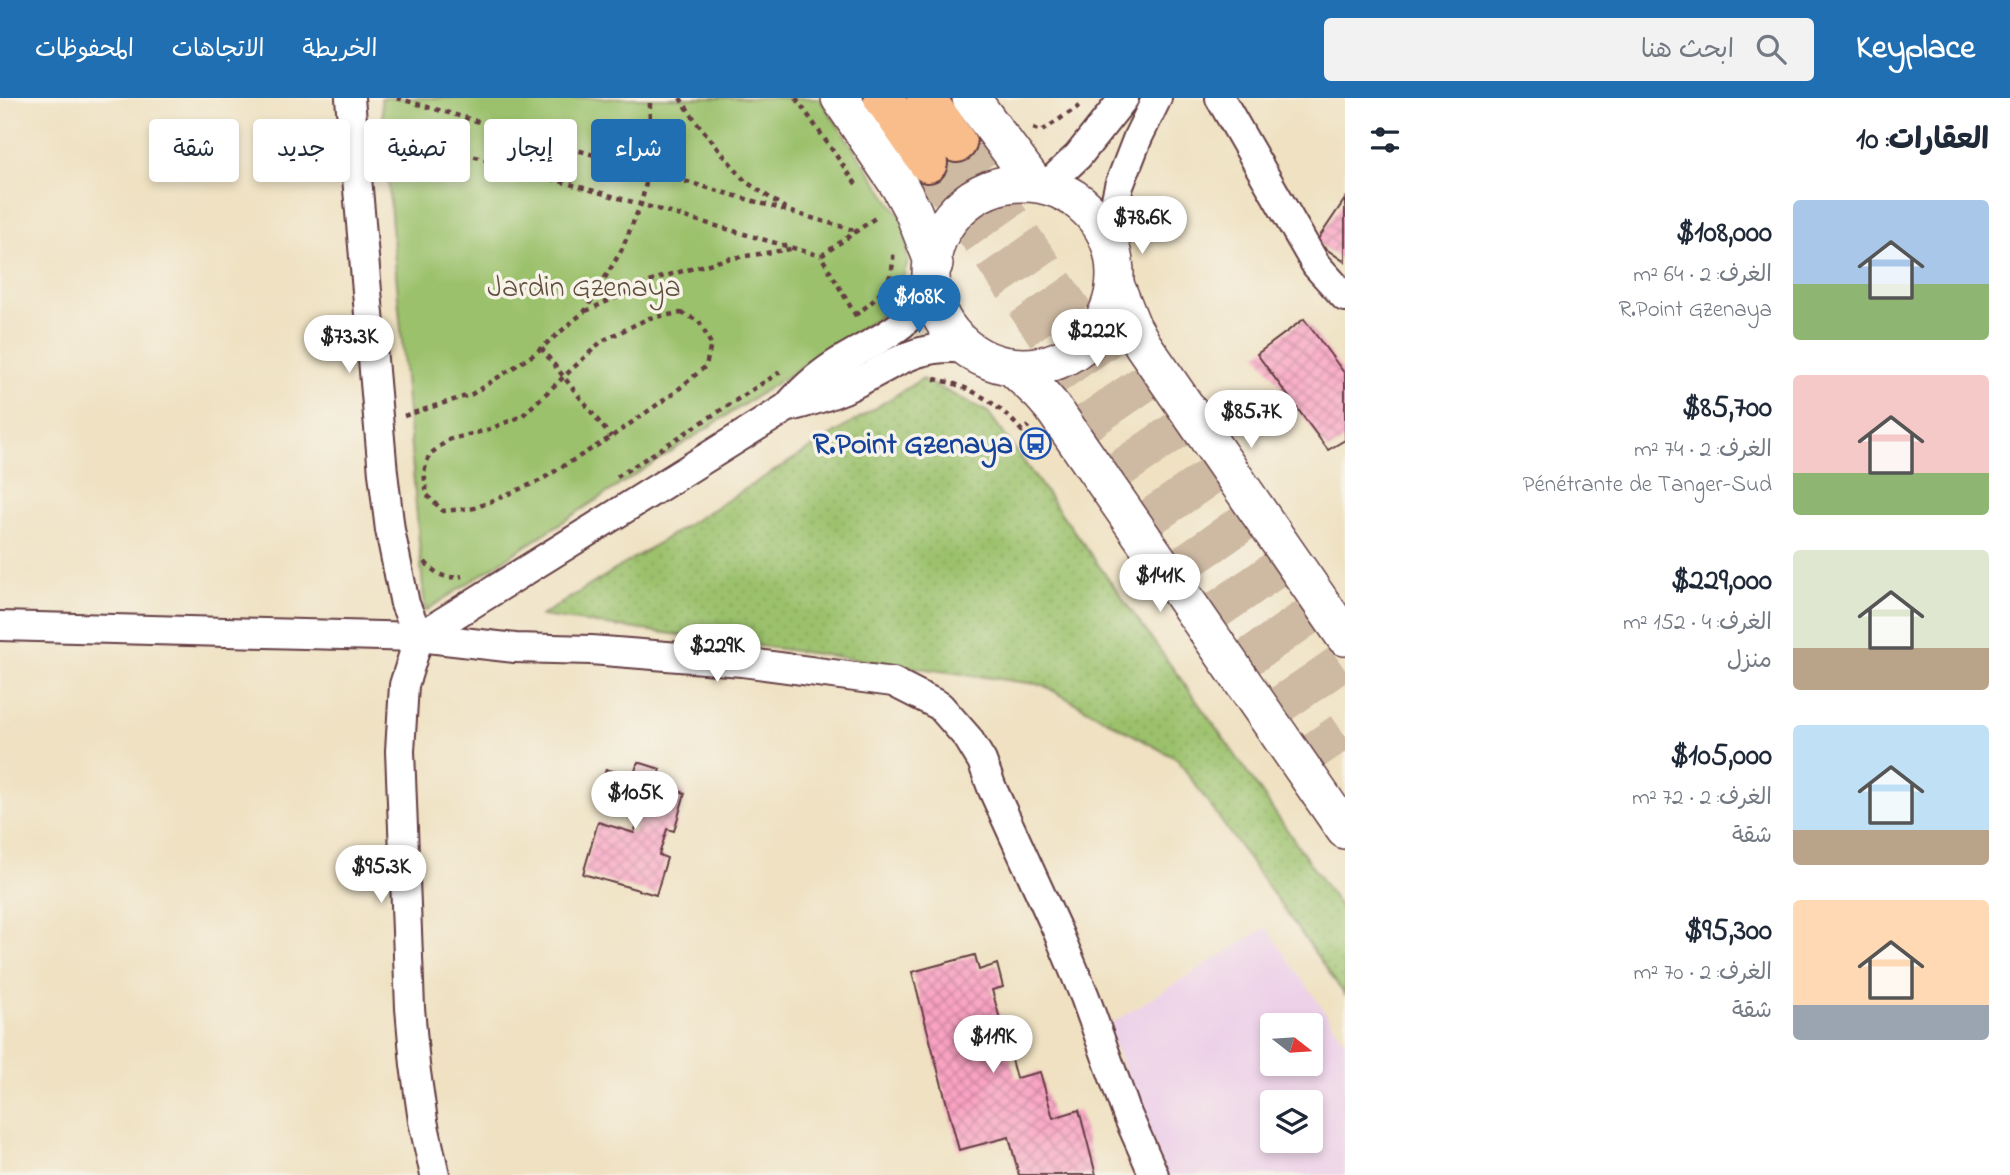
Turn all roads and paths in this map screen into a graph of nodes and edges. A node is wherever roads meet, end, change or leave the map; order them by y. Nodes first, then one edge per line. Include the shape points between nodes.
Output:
1 (350, 98) edge
2 (397, 98) edge
3 (650, 98) edge
4 (680, 98) edge
5 (796, 98) edge
6 (840, 98) edge
7 (883, 98) edge
8 (926, 98) edge
9 (971, 98) edge
10 (1087, 98) edge
11 (1124, 98) edge
12 (1157, 98) edge
13 (1220, 98) edge
14 (650, 119) edge
15 (1023, 125) dead end
16 (591, 154) edge
17 (470, 155) edge
18 (646, 182) edge
19 (686, 182) edge
20 (856, 184) dead end
21 (1040, 184) junction
22 (641, 204) junction
23 (871, 206) dead end
24 (792, 213) junction
25 (878, 216) junction
26 (884, 225) dead end
27 (857, 231) junction
28 (1107, 238) junction
29 (893, 247) dead end
30 (795, 248) junction
31 (821, 256) junction
32 (934, 275) junction
33 (1115, 284) junction
34 (1345, 296) edge
35 (586, 311) junction
36 (855, 315) junction
37 (858, 321) dead end
38 (541, 348) junction
39 (967, 349) junction
40 (788, 366) dead end
41 (1011, 366) junction
42 (565, 378) junction
43 (928, 378) dead end
44 (786, 408) junction
45 (397, 418) dead end
46 (1034, 422) dead end
47 (611, 437) junction
48 (612, 480) dead end
49 (425, 562) dead end
50 (472, 572) dead end
51 (0, 626) edge
52 (419, 637) junction
53 (1345, 638) edge
54 (1345, 830) edge
55 (435, 1175) edge
56 (1154, 1175) edge

1 - 52 street via 385,496 405,604
2 - 16 path
3 - 14 path
4 - 24 path via 745,181
5 - 20 path
6 - 32 street via 913,211
7 - 8 highway via 943,153
9 - 21 street
10 - 15 path via 1042,131
11 - 21 street via 1078,156
12 - 28 street via 1119,186
13 - 34 street via 1316,265
17 - 22 path
18 - 22 path
19 - 24 path
21 - 28 street via 1081,204
21 - 32 street via 1000,184 962,206 938,242
22 - 30 path
22 - 35 path via 621,251
23 - 25 path
24 - 27 path
25 - 26 path
25 - 27 path
27 - 31 path
28 - 33 street
29 - 36 path via 894,262 886,286
30 - 31 path
30 - 35 path via 661,276
31 - 36 path
32 - 39 street via 939,310
32 - 44 street via 924,301 900,326 833,365
33 - 41 street via 1107,313 1091,337 1068,355 1040,366
33 - 53 street via 1143,345
35 - 38 path
36 - 37 path
38 - 42 path
38 - 45 path via 472,394
39 - 41 street
39 - 44 street via 949,346 916,352 846,388
40 - 48 path
41 - 54 street via 1053,408
42 - 47 path
42 - 47 path via 602,341 649,318 681,313 699,321 711,344 706,366
42 - 47 path via 522,415 448,440 429,455 424,472 426,495 443,511 475,508 539,481
43 - 46 path via 977,392 1022,432
44 - 52 street
49 - 50 path via 444,577
51 - 52 street
52 - 55 street via 404,685 400,751 410,1008 420,1099
52 - 56 street via 515,648 667,654 818,671 893,682 940,706 982,761 1085,997

